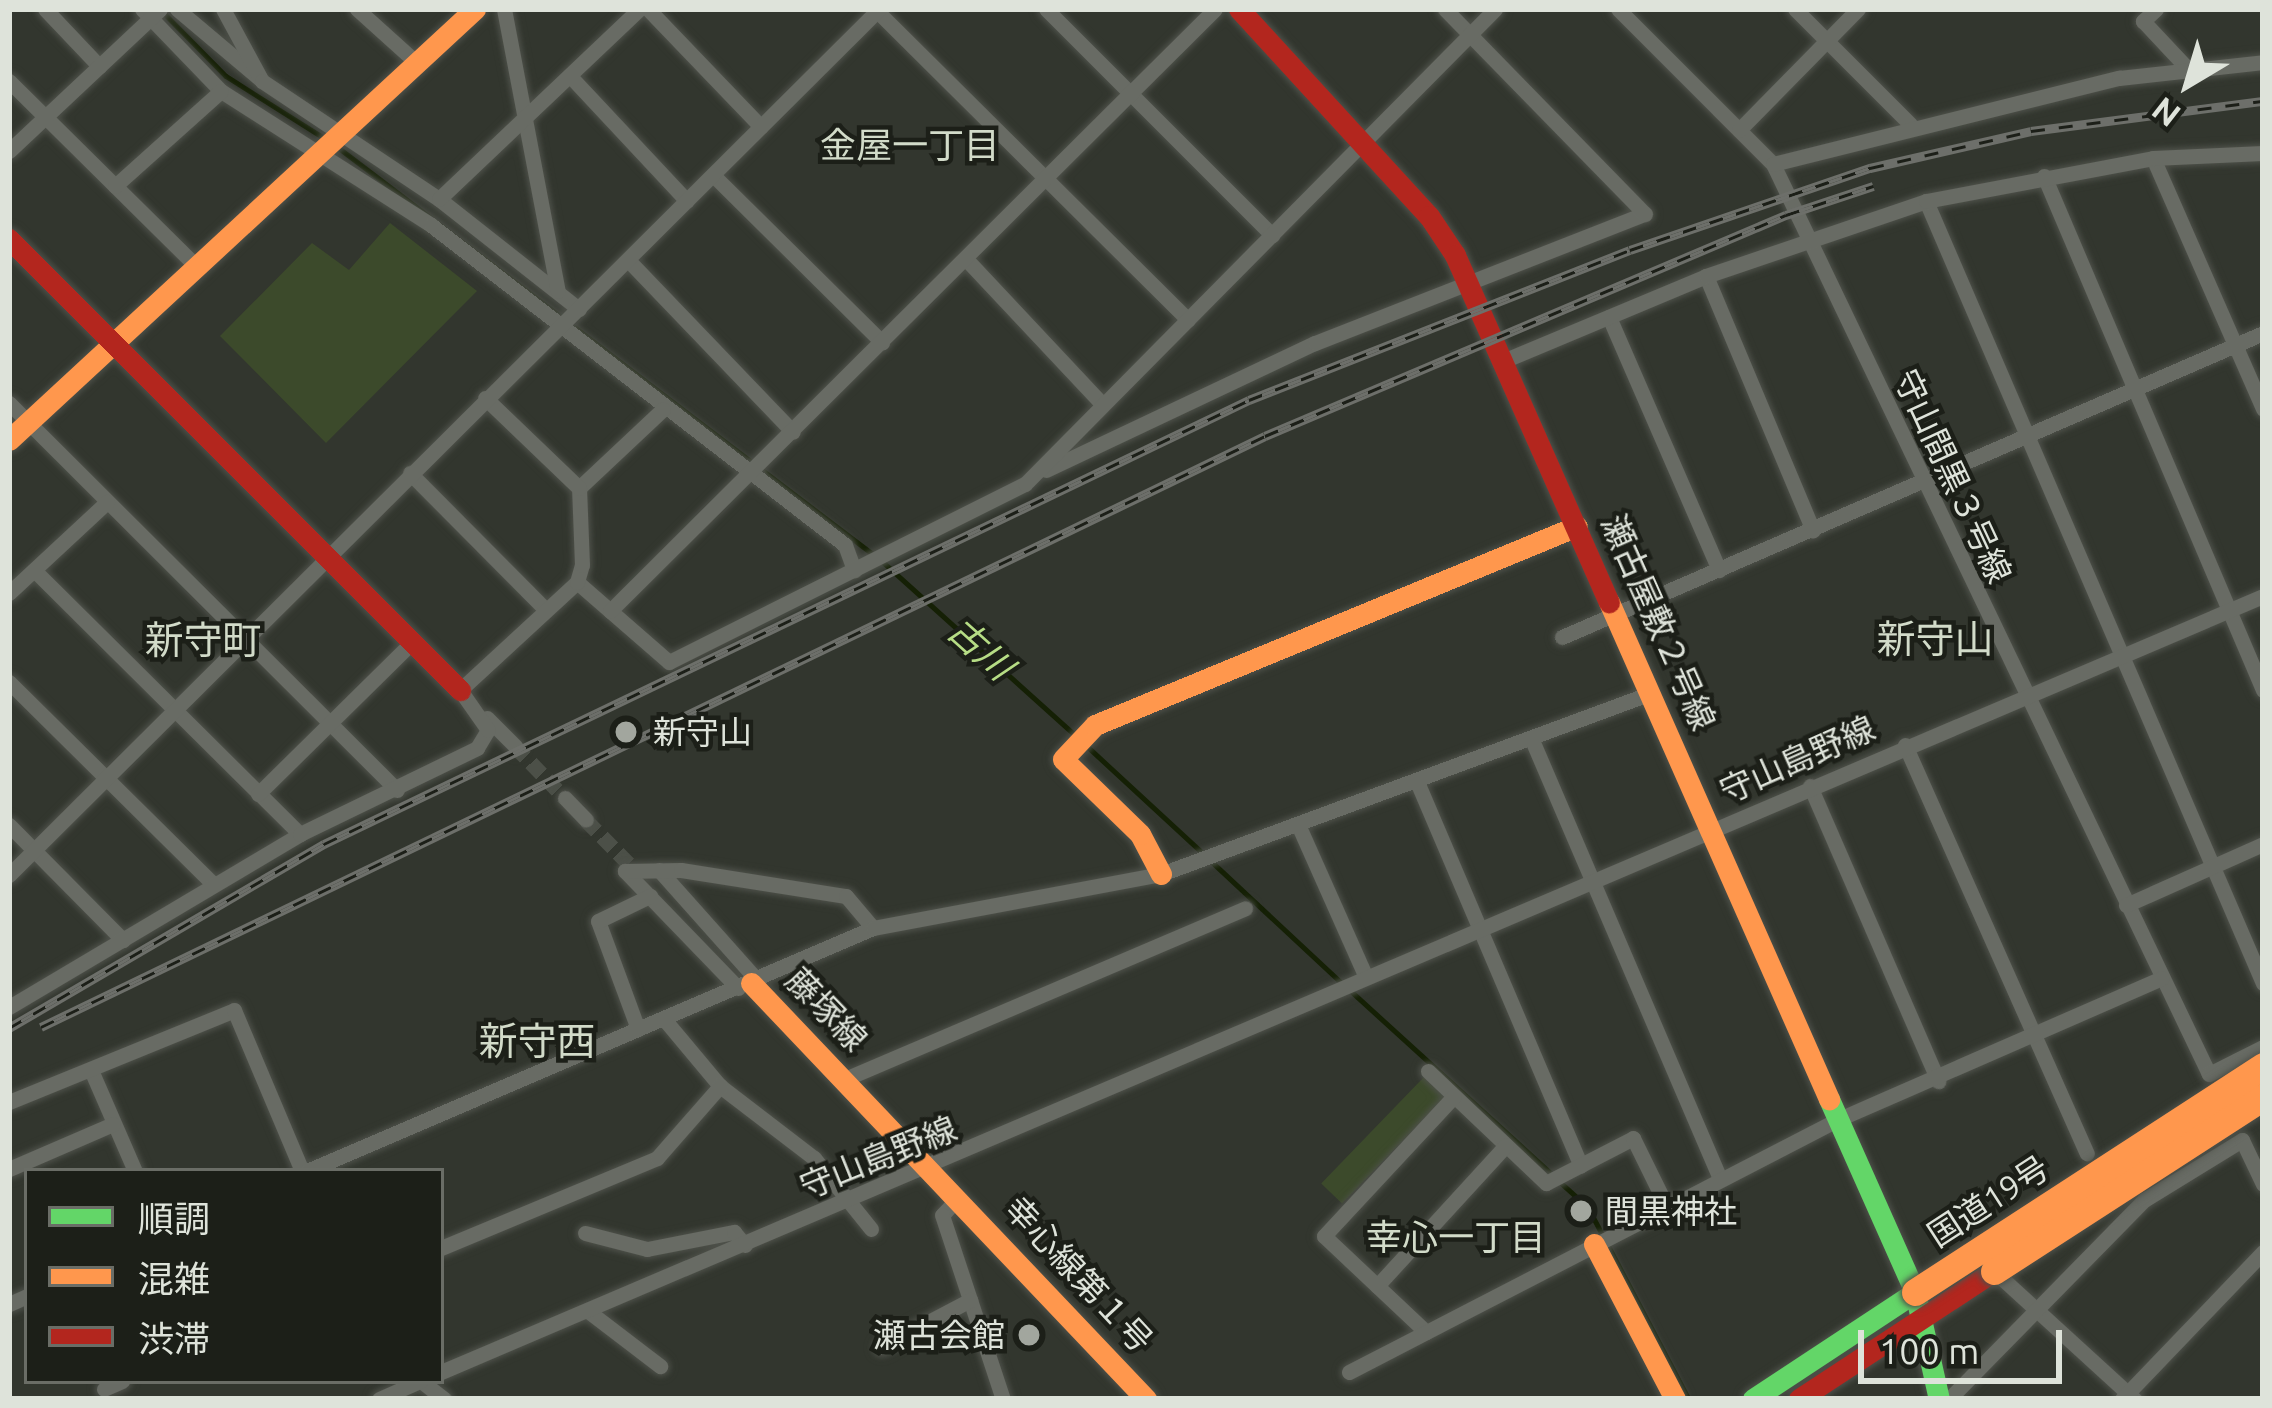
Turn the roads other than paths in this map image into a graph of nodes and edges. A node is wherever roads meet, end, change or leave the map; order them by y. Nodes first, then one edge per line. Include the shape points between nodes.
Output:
1 (45, 9) edge
2 (177, 9) edge
3 (223, 9) edge
4 (357, 9) edge
5 (475, 9) edge
6 (504, 9) edge
7 (644, 9) edge
8 (1046, 9) edge
9 (1215, 9) edge
10 (1240, 9) edge
11 (1445, 9) edge
12 (1495, 9) edge
13 (1618, 9) edge
14 (1796, 9) edge
15 (1858, 9) edge
16 (2156, 9) edge
17 (877, 10) edge
18 (151, 12) edge
19 (1470, 34) junction
20 (1827, 40) junction
21 (2263, 62) edge
22 (417, 63) junction
23 (99, 66) junction
24 (2187, 68) junction
25 (570, 76) junction
26 (9, 81) edge
27 (262, 81) junction
28 (221, 91) junction
29 (1131, 94) junction
30 (44, 117) junction
31 (523, 120) junction
32 (1910, 124) junction
33 (760, 128) junction
34 (1739, 130) junction
35 (1363, 143) junction
36 (330, 144) junction
37 (9, 151) edge
38 (2263, 153) edge
39 (2153, 158) junction
40 (1773, 164) junction
41 (713, 175) junction
42 (2044, 176) junction
43 (1046, 179) junction
44 (115, 187) junction
45 (440, 199) junction
46 (687, 201) junction
47 (1926, 201) junction
48 (1272, 235) junction
49 (1809, 237) junction
50 (9, 239) edge
51 (628, 260) junction
52 (966, 260) junction
53 (196, 267) junction
54 (1706, 276) junction
55 (1468, 284) junction
56 (558, 291) junction
57 (579, 309) junction
58 (1609, 317) junction
59 (1188, 320) junction
60 (559, 328) junction
61 (2263, 333) edge
62 (882, 342) junction
63 (114, 344) junction
64 (2235, 345) junction
65 (1503, 362) junction
66 (2134, 388) junction
67 (485, 398) junction
68 (1103, 405) junction
69 (663, 409) junction
70 (2263, 409) edge
71 (15, 422) edge
72 (793, 432) junction
73 (2029, 434) junction
74 (410, 472) junction
75 (747, 475) junction
76 (1033, 476) junction
77 (1921, 481) junction
78 (579, 488) junction
79 (107, 502) junction
80 (1577, 526) junction
81 (1814, 530) junction
82 (326, 557) junction
83 (859, 568) junction
84 (1719, 569) junction
85 (34, 570) junction
86 (578, 582) junction
87 (9, 593) edge
88 (2263, 596) edge
89 (543, 607) junction
90 (2229, 610) junction
91 (610, 611) junction
92 (1616, 612) junction
93 (244, 638) junction
94 (1562, 638) dead end
95 (412, 642) junction
96 (2123, 656) junction
97 (9, 682) edge
98 (460, 689) junction
99 (2263, 689) edge
100 (1652, 693) junction
101 (2026, 698) junction
102 (175, 710) junction
103 (328, 723) junction
104 (1532, 740) junction
105 (1905, 745) junction
106 (514, 746) tunnel mouth
107 (107, 779) junction
108 (1418, 784) junction
109 (1810, 786) junction
110 (397, 790) junction
111 (258, 794) junction
112 (565, 798) tunnel mouth
113 (586, 820) tunnel mouth
114 (9, 825) edge
115 (1300, 829) junction
116 (1712, 829) junction
117 (300, 835) junction
118 (2263, 844) edge
119 (34, 850) junction
120 (2213, 866) junction
121 (659, 870) junction
122 (1161, 874) junction
123 (9, 875) edge
124 (641, 876) tunnel mouth
125 (1592, 880) junction
126 (213, 884) junction
127 (650, 896) junction
128 (2126, 905) junction
129 (1245, 908) dead end
130 (873, 928) junction
131 (1479, 928) junction
132 (124, 940) junction
133 (2162, 979) junction
134 (1362, 980) junction
135 (2263, 982) edge
136 (749, 984) junction
137 (9, 1007) edge
138 (664, 1019) junction
139 (638, 1029) junction
140 (2036, 1038) junction
141 (2263, 1047) edge
142 (2263, 1066) edge
143 (91, 1070) junction
144 (1428, 1071) dead end
145 (845, 1079) junction
146 (1938, 1081) junction
147 (719, 1086) junction
148 (1454, 1096) junction
149 (2263, 1097) edge
150 (9, 1102) edge
151 (1839, 1119) junction
152 (113, 1124) junction
153 (1506, 1145) junction
154 (2087, 1153) dead end
155 (1581, 1166) junction
156 (134, 1168) edge
157 (303, 1168) edge
158 (311, 1168) edge
159 (9, 1169) edge
160 (930, 1170) junction
161 (1720, 1179) junction
162 (2263, 1184) edge
163 (853, 1198) junction
164 (950, 1206) junction
165 (1666, 1207) junction
166 (872, 1229) dead end
167 (585, 1233) dead end
168 (1601, 1240) junction
169 (745, 1245) junction
170 (444, 1247) edge
171 (2263, 1252) edge
172 (1994, 1271) junction
173 (1377, 1286) junction
174 (1915, 1292) junction
175 (970, 1300) junction
176 (2035, 1308) junction
177 (588, 1311) junction
178 (1920, 1320) junction
179 (1426, 1332) junction
180 (881, 1347) dead end
181 (660, 1366) dead end
182 (444, 1371) edge
183 (1349, 1372) dead end
184 (414, 1384) edge
185 (2128, 1397) edge
186 (379, 1399) edge
187 (1003, 1399) edge
188 (1146, 1399) edge
189 (1675, 1399) edge
190 (1753, 1399) edge
191 (1799, 1399) edge
192 (1939, 1399) edge
193 (1949, 1399) edge

1 - 23 street
2 - 27 street
3 - 27 street
4 - 22 street
5 - 22 main road
6 - 31 street
7 - 25 street
7 - 33 street
8 - 29 street
9 - 29 street
10 - 35 main road, 瀬古屋敷２号線
11 - 19 street
12 - 19 street
13 - 34 street, 守山間黒３号線
14 - 20 street
15 - 20 street
16 - 24 street via 2143,21
17 - 33 street
17 - 43 street
18 - 23 street
18 - 28 street
19 - 35 street
19 - 55 street via 1645,214
20 - 32 street
20 - 34 street
21 - 24 street
22 - 36 main road
23 - 30 street
24 - 32 street
25 - 31 street
25 - 46 street
26 - 30 street
27 - 36 street
28 - 36 street
28 - 44 street
29 - 43 street
29 - 48 street
30 - 37 street
30 - 44 street
31 - 45 street
31 - 56 street
32 - 40 street
33 - 41 street
34 - 40 street, 守山間黒３号線
35 - 48 street
35 - 55 main road, 瀬古屋敷２号線 via 1429,216
36 - 45 street
36 - 53 main road
36 - 60 street
38 - 39 street
39 - 42 street
39 - 64 street
40 - 49 street, 守山間黒３号線
41 - 46 street
41 - 62 street
42 - 47 street
42 - 66 street
43 - 52 street
43 - 59 street
44 - 53 street
45 - 56 street
46 - 51 street
47 - 49 street
47 - 73 street
48 - 59 street
49 - 54 street
49 - 77 street, 守山間黒３号線
50 - 63 main road
51 - 57 street
51 - 72 street
52 - 62 street
52 - 68 street
53 - 63 main road
54 - 58 street
54 - 81 street
55 - 65 main road, 瀬古屋敷２号線
55 - 76 street via 1315,343
56 - 57 street
57 - 60 street
58 - 65 street
58 - 84 street
59 - 68 street
60 - 67 street
60 - 69 street
61 - 64 street
62 - 72 street
63 - 71 main road
63 - 82 main road
64 - 66 street
64 - 70 street
65 - 80 main road, 瀬古屋敷２号線
66 - 73 street
66 - 90 street
67 - 74 street
67 - 78 street
68 - 76 street
69 - 75 street
69 - 78 street
71 - 79 street
72 - 75 street
73 - 77 street
73 - 96 street
74 - 82 street
74 - 89 street
75 - 83 street via 845,545
75 - 91 street
76 - 83 street
77 - 81 street
77 - 101 street, 守山間黒３号線
78 - 86 street
79 - 85 street
79 - 93 street
80 - 92 main road, 瀬古屋敷２号線
80 - 122 main road via 1095,725 1063,759 1140,834
81 - 84 street
82 - 93 street
82 - 95 main road
83 - 91 street via 669,662
84 - 92 street
85 - 87 street
85 - 102 street
86 - 89 street
86 - 91 street
88 - 90 street, 守山島野線
89 - 98 street
90 - 96 street, 守山島野線
90 - 99 street
92 - 94 street
92 - 100 main road, 瀬古屋敷２号線
93 - 102 street
93 - 103 street
95 - 98 main road
95 - 103 street
96 - 101 street, 守山島野線
96 - 120 street
97 - 107 street
98 - 106 street
98 - 110 street via 488,730 477,748
100 - 104 street
100 - 116 main road, 瀬古屋敷２号線
101 - 105 street, 守山島野線
101 - 128 street, 守山間黒３号線
102 - 107 street
102 - 111 street
103 - 110 street
103 - 111 street
104 - 108 street
104 - 125 street
105 - 109 street, 守山島野線
105 - 140 street
107 - 119 street
107 - 126 street
108 - 115 street
108 - 131 street
109 - 116 street, 守山島野線
109 - 146 street
110 - 117 street
111 - 117 street
112 - 113 street
114 - 119 street
115 - 122 street
115 - 134 street
116 - 125 street, 守山島野線
116 - 151 main road, 瀬古屋敷２号線
117 - 126 street
118 - 120 street
119 - 123 street
119 - 132 street
120 - 128 street
120 - 135 street
121 - 127 street via 625,872
121 - 130 street via 846,896
121 - 136 street
122 - 130 street
124 - 136 street, 藤塚線
125 - 131 street, 守山島野線
125 - 161 street
126 - 132 street
127 - 136 street
127 - 139 street via 598,921
128 - 133 street, 守山間黒３号線
129 - 145 street
130 - 136 street
131 - 134 street, 守山島野線
131 - 155 street
132 - 137 street
133 - 140 street
133 - 141 street, 守山間黒３号線 via 2209,1074
134 - 160 street, 守山島野線
136 - 138 street
136 - 145 main road, 藤塚線
138 - 139 street
138 - 147 street
139 - 158 street
140 - 146 street
140 - 154 street
142 - 174 main road, 国道19号, bridge
143 - 150 street
143 - 152 street
143 - 157 street via 234,1010
144 - 148 street
145 - 160 main road, 藤塚線
146 - 151 street
147 - 163 street
147 - 170 street via 657,1158
148 - 153 street
148 - 173 street via 1324,1236
149 - 172 main road, 国道19号, bridge
151 - 161 street
151 - 174 main road, 瀬古屋敷２号線
152 - 156 street
152 - 159 street
153 - 155 street via 1546,1183
153 - 173 street
155 - 165 street via 1633,1138
160 - 163 street, 守山島野線
160 - 164 main road, 藤塚線
161 - 165 street
162 - 176 street via 2242,1140 2144,1200
163 - 166 street
163 - 169 street, 守山島野線
164 - 175 street
164 - 188 main road, 幸心線第１号
165 - 168 street
167 - 169 street via 647,1249 734,1232
168 - 179 street
168 - 189 main road
169 - 177 street, 守山島野線
171 - 185 street
172 - 176 street
172 - 178 main road, 国道19号
173 - 179 street
174 - 178 main road, 瀬古屋敷２号線
174 - 190 main road, 国道19号
175 - 180 street
175 - 187 street
176 - 185 street
176 - 193 street
177 - 181 street
177 - 182 street, 守山島野線
178 - 191 main road, 国道19号
178 - 192 main road, 瀬古屋敷２号線
179 - 183 street
184 - 186 street

